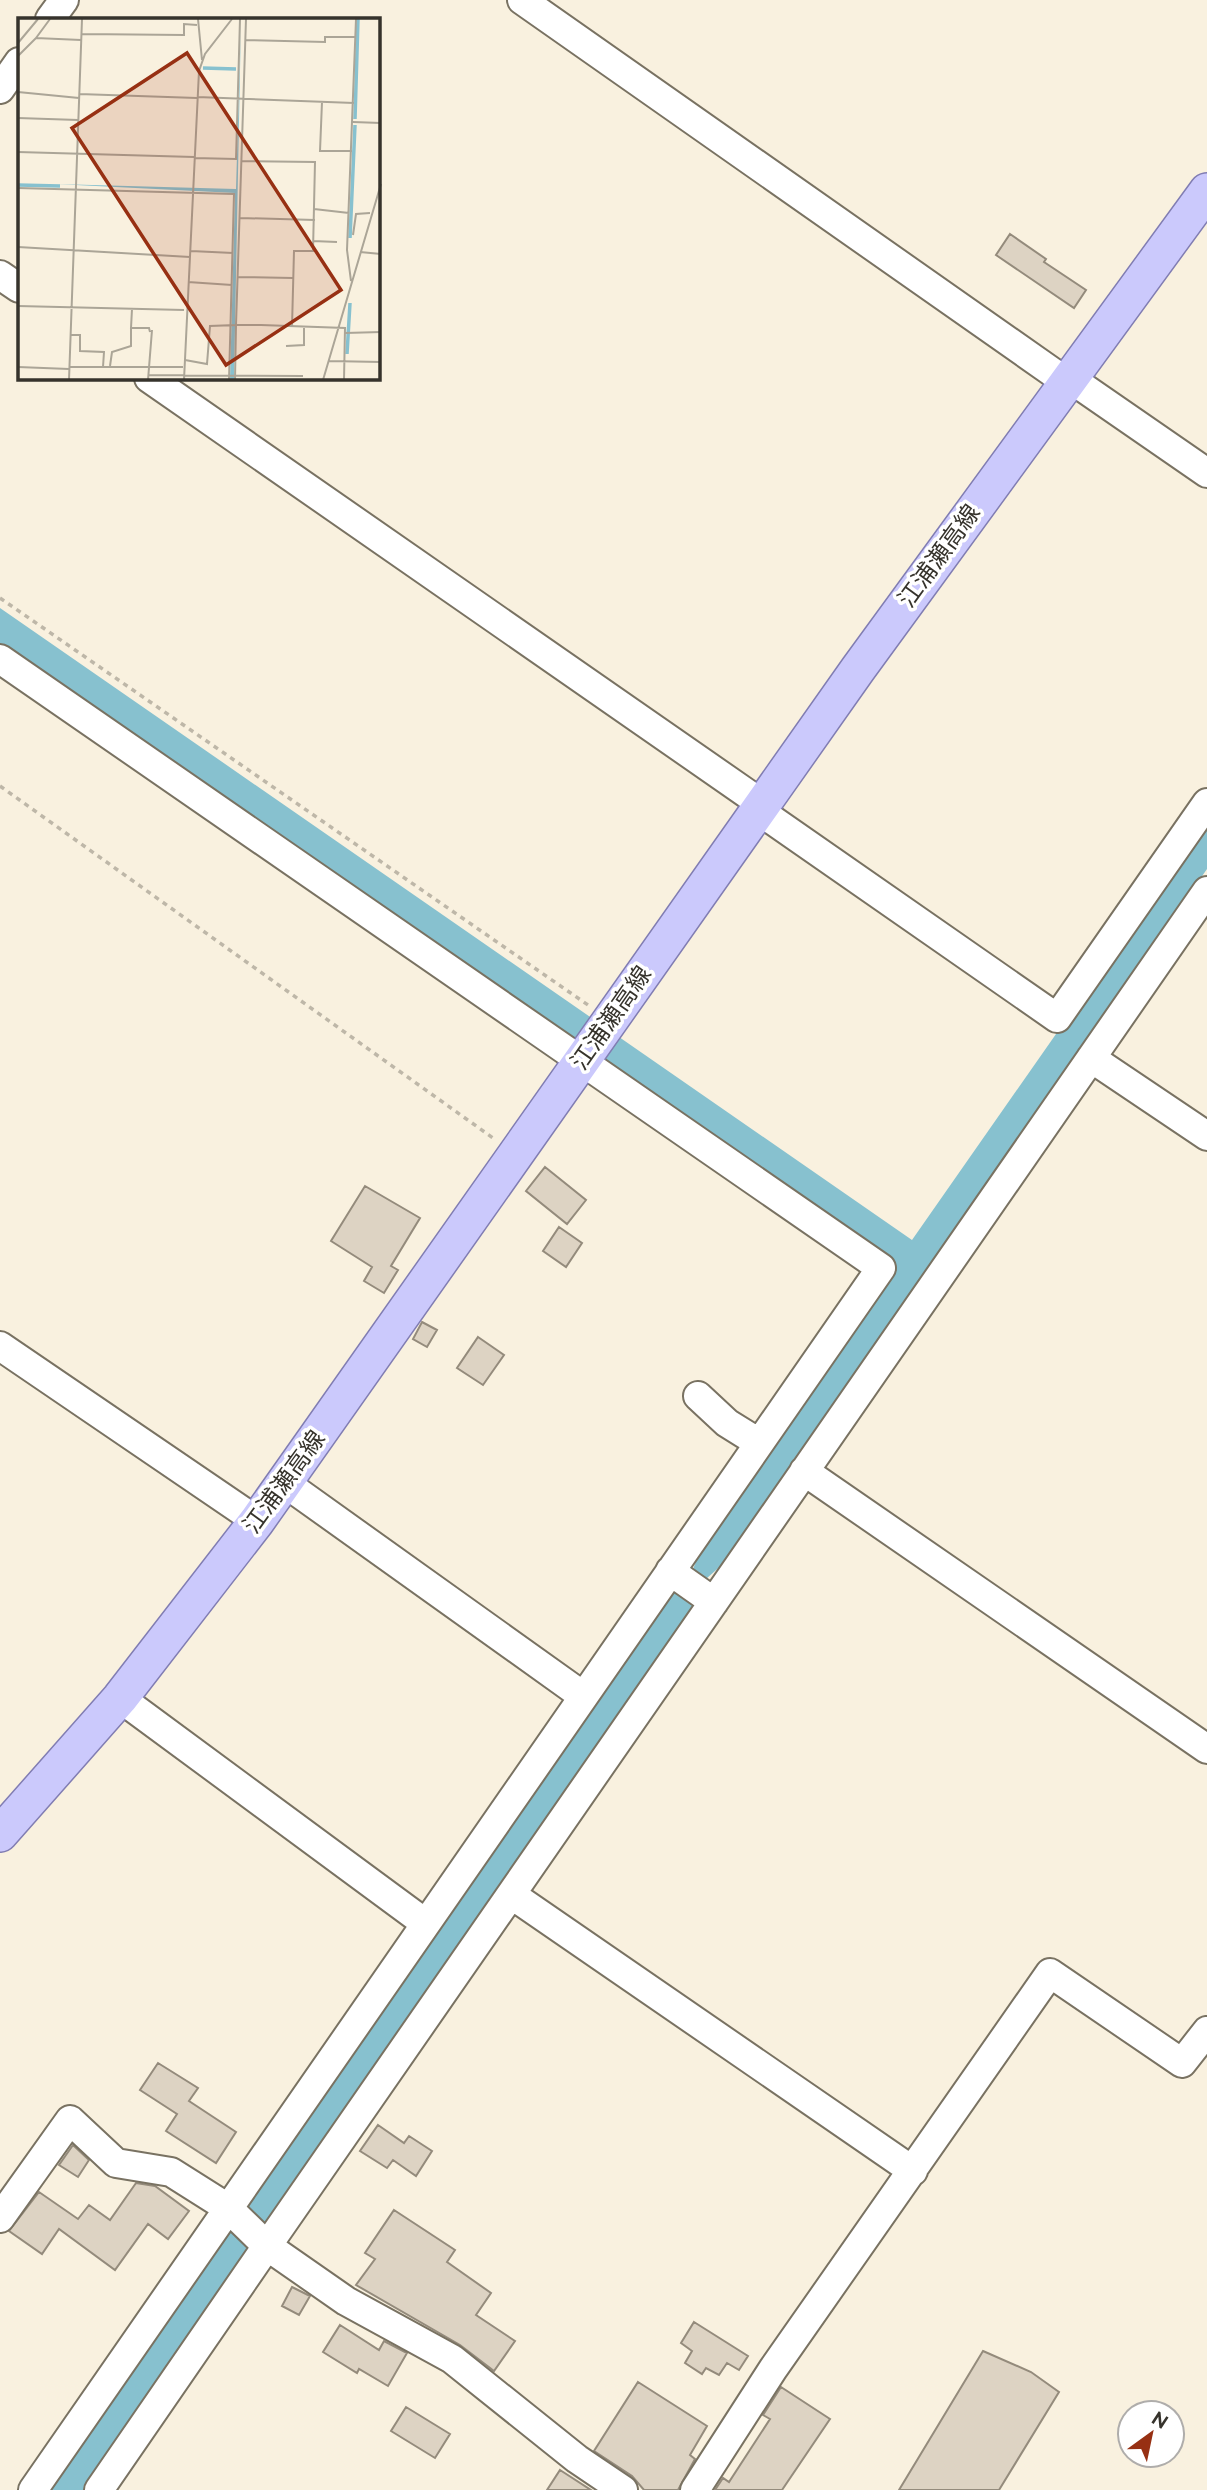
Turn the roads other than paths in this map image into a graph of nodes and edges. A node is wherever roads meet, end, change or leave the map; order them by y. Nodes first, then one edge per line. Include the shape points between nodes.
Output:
1 (64, 0) edge
2 (522, 0) edge
3 (51, 18) edge
4 (18, 63) edge
5 (0, 89) edge
6 (1207, 191) edge
7 (0, 275) edge
8 (18, 287) edge
9 (1067, 379) junction
10 (152, 380) edge
11 (1207, 473) edge
12 (0, 659) edge
13 (1207, 803) edge
14 (760, 807) junction
15 (1207, 891) edge
16 (584, 1057) junction
17 (1091, 1058) junction
18 (1207, 1136) edge
19 (0, 1346) edge
20 (698, 1395) dead end
21 (759, 1443) junction
22 (804, 1472) junction
23 (285, 1483) junction
24 (257, 1521) junction
25 (691, 1586) junction
26 (583, 1696) junction
27 (120, 1698) junction
28 (1207, 1749) edge
29 (0, 1834) edge
30 (512, 1895) junction
31 (425, 1923) junction
32 (1207, 2031) edge
33 (913, 2171) junction
34 (228, 2207) junction
35 (0, 2218) edge
36 (267, 2246) junction
37 (33, 2490) edge
38 (99, 2490) edge
39 (622, 2490) edge
40 (695, 2490) edge

1 - 3 street
2 - 9 street
4 - 5 street
6 - 9 main road, 江浦瀬高線
7 - 8 street
9 - 11 street
9 - 14 main road, 江浦瀬高線
10 - 14 street
12 - 16 street
13 - 14 street via 1057,1018
14 - 16 main road, 江浦瀬高線 via 602,1017
15 - 17 street
16 - 21 street via 881,1268
16 - 23 main road, 江浦瀬高線
17 - 18 street
17 - 22 street
19 - 24 street
20 - 21 street via 727,1423
21 - 25 street
22 - 25 street
22 - 28 street
23 - 24 main road, 江浦瀬高線
23 - 26 street
24 - 27 main road, 江浦瀬高線
25 - 26 street
25 - 30 street
26 - 31 street
27 - 29 main road, 江浦瀬高線
27 - 31 street
30 - 33 street
30 - 36 street
31 - 34 street
32 - 33 street via 1182,2063 1050,1973
33 - 40 street via 773,2369
34 - 35 street via 171,2172 117,2163 70,2120
34 - 36 street
34 - 37 street
36 - 38 street
36 - 39 street via 346,2301 452,2359

